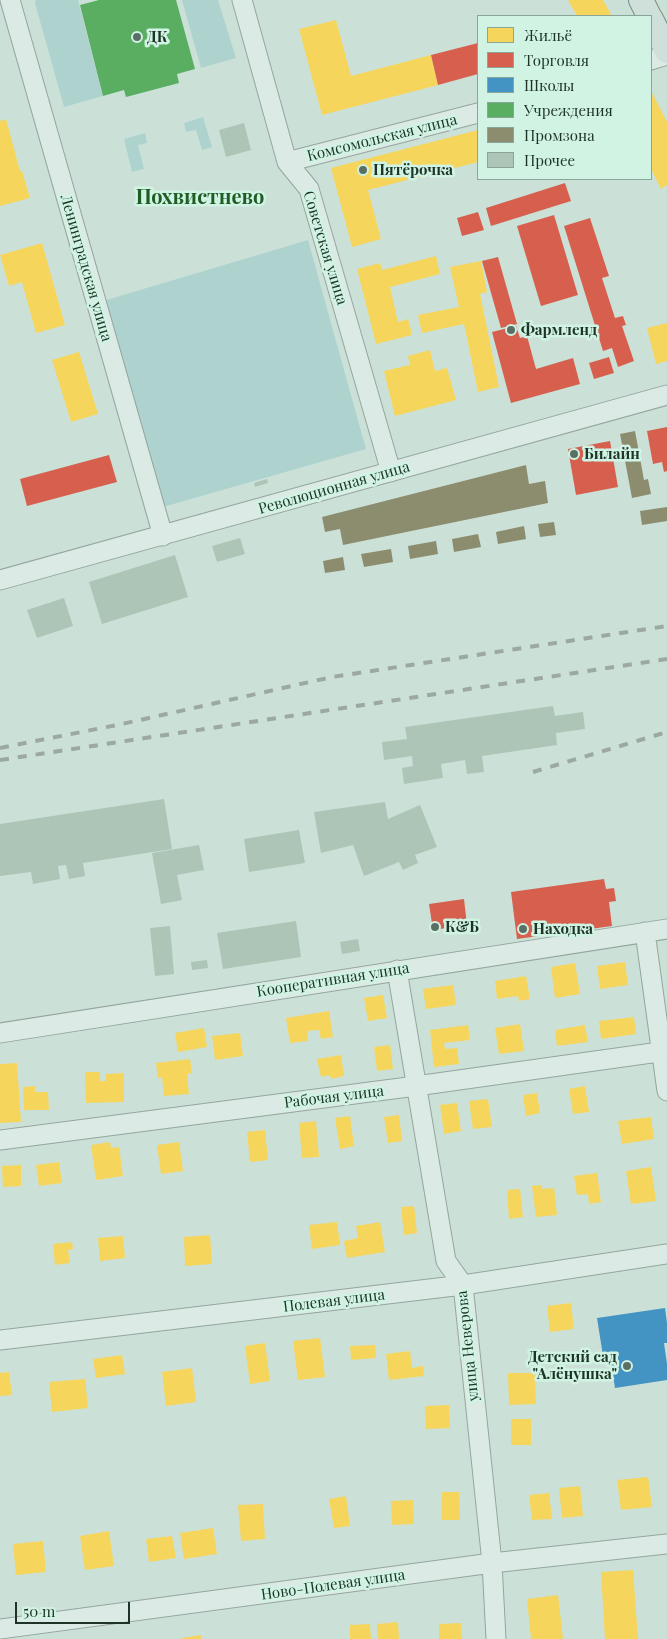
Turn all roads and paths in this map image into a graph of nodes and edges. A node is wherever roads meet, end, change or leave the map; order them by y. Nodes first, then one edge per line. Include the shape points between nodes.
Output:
1 (10, 0) edge
2 (242, 0) edge
3 (641, 0) edge
4 (648, 15) edge
5 (652, 22) edge
6 (667, 53) edge
7 (652, 60) edge
8 (477, 113) edge
9 (286, 162) junction
10 (667, 395) edge
11 (391, 472) junction
12 (163, 536) junction
13 (0, 580) edge
14 (667, 929) edge
15 (645, 932) junction
16 (397, 970) junction
17 (0, 1033) edge
18 (665, 1051) edge
19 (416, 1086) junction
20 (667, 1092) edge
21 (0, 1140) edge
22 (667, 1254) edge
23 (463, 1285) junction
24 (0, 1340) edge
25 (667, 1544) edge
26 (492, 1564) junction
27 (0, 1629) edge
28 (496, 1639) edge

1 - 12 street, Ленинградская улица
2 - 9 street, Советская улица
3 - 4 main road
5 - 6 main road
6 - 7 street
8 - 9 street, Комсомольская улица
9 - 11 street, Советская улица via 309,189
10 - 11 street, Революционная улица
11 - 12 street, Революционная улица
12 - 13 street, Революционная улица
14 - 15 street, Кооперативная улица
15 - 16 street, Кооперативная улица
15 - 18 street
16 - 17 street, Кооперативная улица
16 - 19 street, улица Неверова
18 - 19 street, Рабочая улица
18 - 20 street
19 - 21 street, Рабочая улица
19 - 23 street, улица Неверова via 446,1261
22 - 23 street, Полевая улица
23 - 24 street, Полевая улица
23 - 26 street, улица Неверова
25 - 26 street, Ново-Полевая улица
26 - 27 street, Ново-Полевая улица
26 - 28 street, улица Неверова

